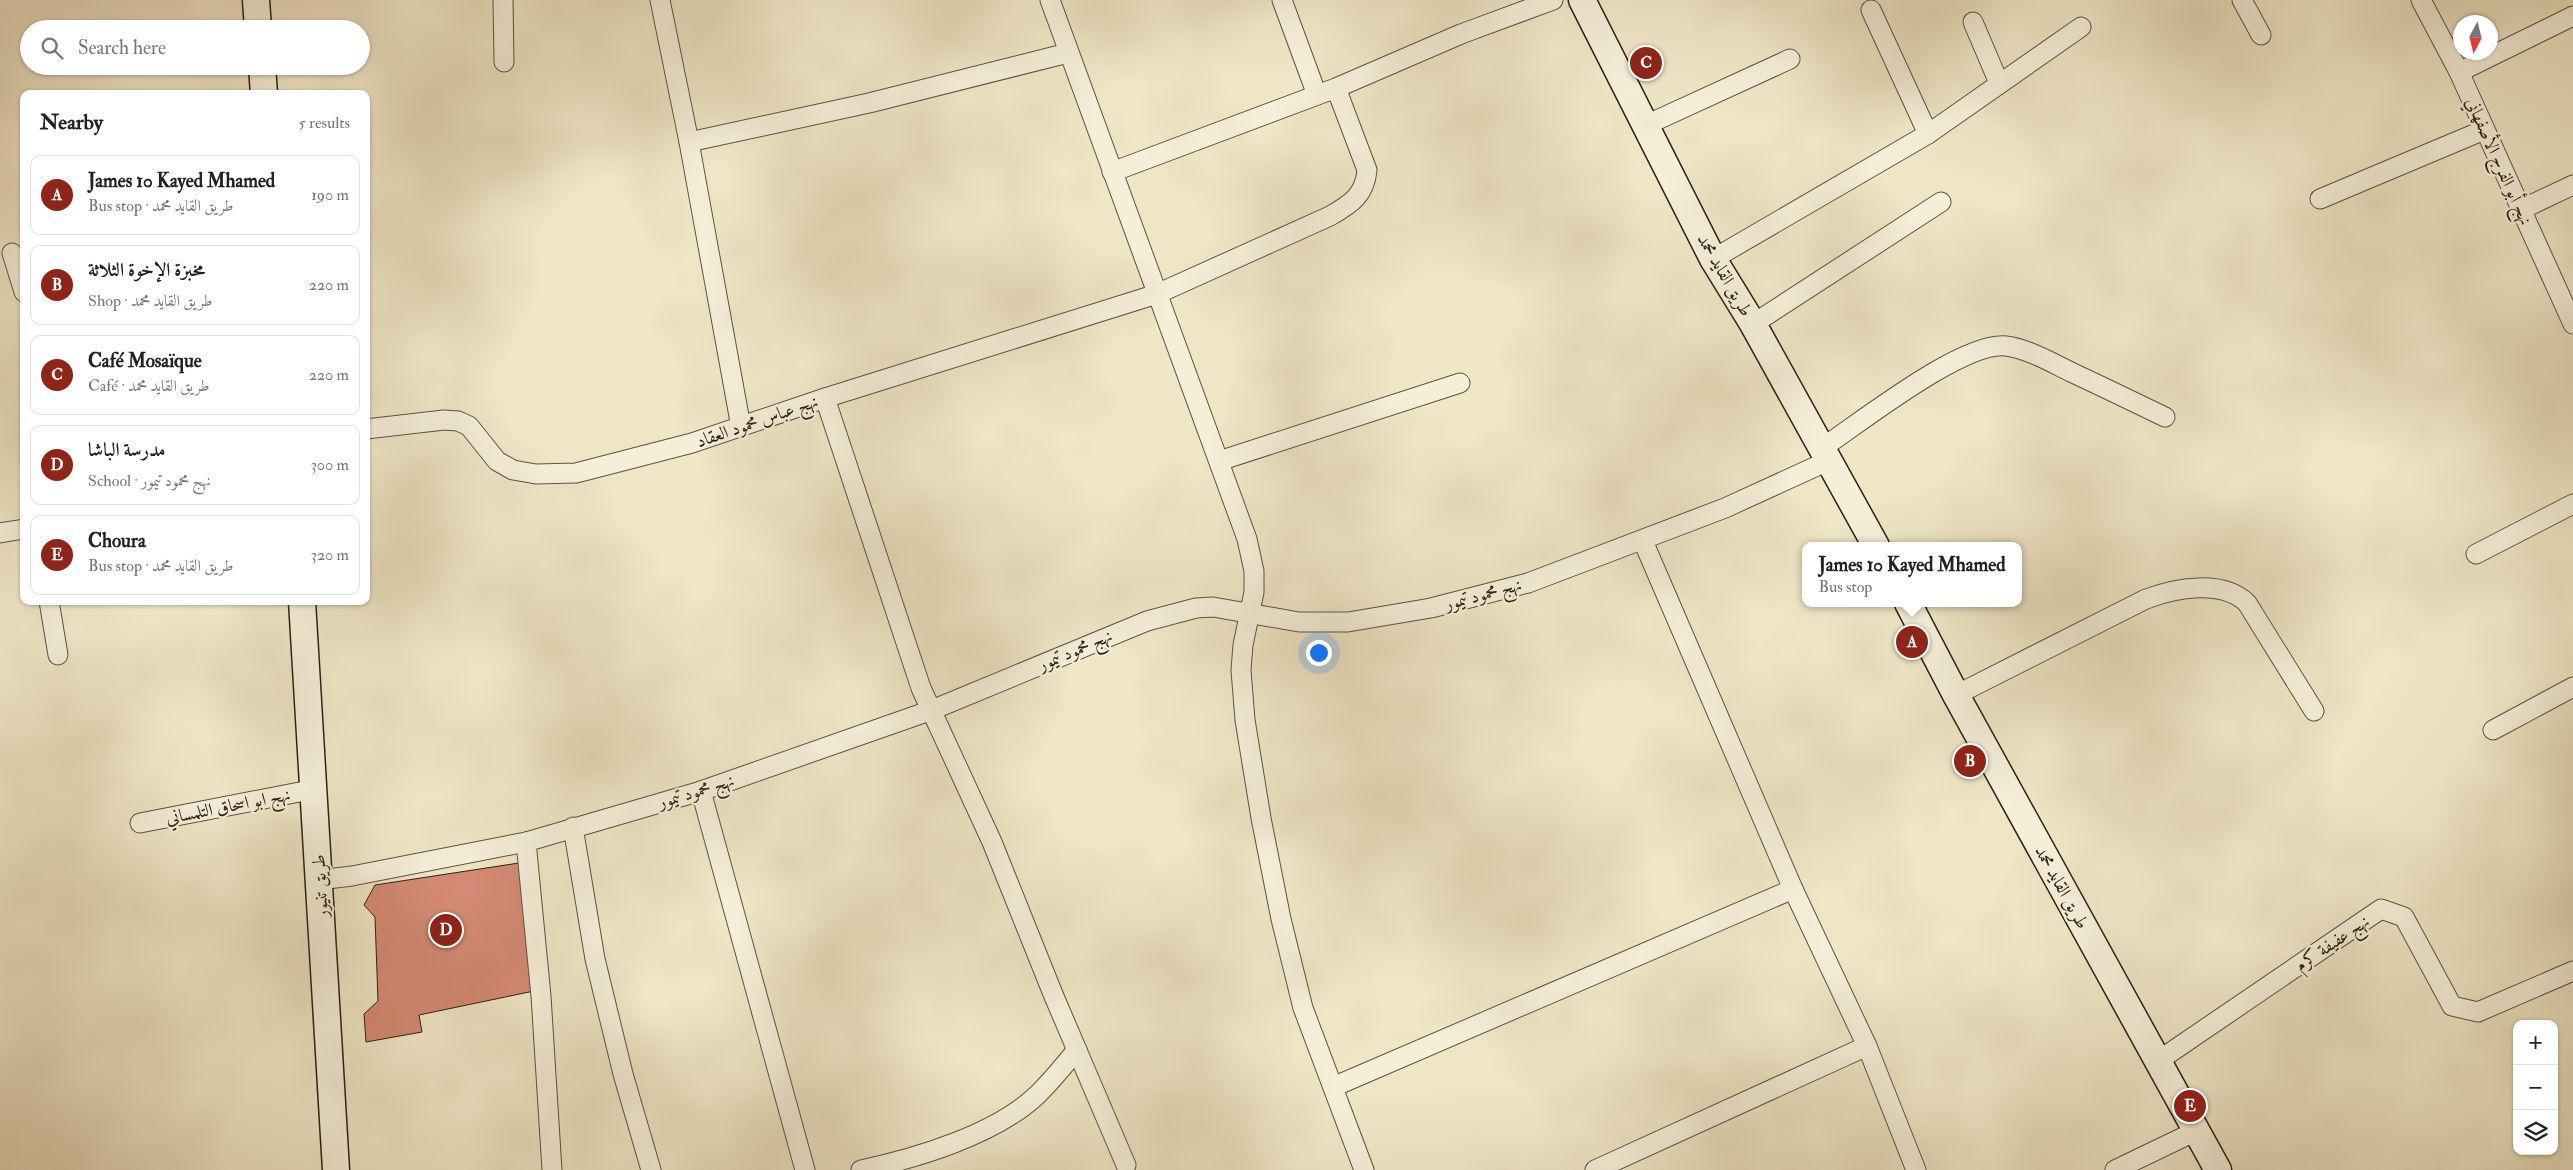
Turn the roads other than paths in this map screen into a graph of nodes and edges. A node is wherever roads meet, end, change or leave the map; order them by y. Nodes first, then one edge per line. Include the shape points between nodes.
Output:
1 (256, 0) edge
2 (503, 0) edge
3 (660, 0) edge
4 (1050, 0) edge
5 (1282, 0) edge
6 (1553, 0) edge
7 (1582, 0) edge
8 (2242, 0) edge
9 (2421, 0) edge
10 (1871, 10) dead end
11 (2573, 16) edge
12 (257, 20) edge
13 (1973, 22) dead end
14 (2081, 27) dead end
15 (2261, 34) dead end
16 (1068, 53) junction
17 (1790, 59) dead end
18 (504, 62) dead end
19 (2459, 72) junction
20 (263, 75) edge
21 (1999, 83) junction
22 (1336, 88) junction
23 (264, 90) edge
24 (1317, 95) junction
25 (1644, 126) junction
26 (2484, 130) junction
27 (1928, 134) junction
28 (689, 142) junction
29 (1112, 172) junction
30 (2573, 185) edge
31 (2320, 199) dead end
32 (1941, 202) dead end
33 (2520, 210) junction
34 (12, 253) dead end
35 (1713, 259) junction
36 (20, 279) edge
37 (1156, 294) junction
38 (1753, 324) junction
39 (2573, 324) edge
40 (1460, 383) dead end
41 (825, 398) junction
42 (2165, 417) dead end
43 (740, 427) junction
44 (370, 429) edge
45 (1826, 454) junction
46 (1219, 461) junction
47 (2573, 504) edge
48 (20, 530) edge
49 (0, 533) edge
50 (1643, 541) junction
51 (1874, 542) edge
52 (2476, 554) dead end
53 (50, 605) edge
54 (302, 605) edge
55 (1910, 607) edge
56 (1250, 615) junction
57 (58, 655) dead end
58 (2573, 687) edge
59 (1956, 695) junction
60 (932, 710) junction
61 (2314, 711) dead end
62 (2493, 730) dead end
63 (315, 789) junction
64 (702, 791) junction
65 (140, 823) dead end
66 (573, 826) junction
67 (526, 842) junction
68 (320, 880) junction
69 (1793, 889) junction
70 (2573, 971) edge
71 (1867, 1046) junction
72 (1077, 1050) junction
73 (2158, 1061) junction
74 (1333, 1087) junction
75 (2196, 1131) junction
76 (1126, 1165) dead end
77 (336, 1170) edge
78 (552, 1170) edge
79 (650, 1170) edge
80 (805, 1170) edge
81 (861, 1170) edge
82 (1364, 1170) edge
83 (1595, 1170) edge
84 (1916, 1170) edge
85 (2115, 1170) edge
86 (2218, 1170) edge

1 - 12 main road
2 - 18 street
3 - 28 street
4 - 16 street
5 - 24 street
6 - 22 street via 1461,34
7 - 25 main road, طريق القايد محمد
8 - 15 street
9 - 19 street, نهج أبو الفرج الأصفهاني
10 - 27 street
11 - 19 street
13 - 21 street
14 - 21 street
16 - 28 street via 869,103
16 - 29 street
17 - 25 street
19 - 26 street, نهج أبو الفرج الأصفهاني
20 - 23 main road
21 - 27 street
22 - 24 street
22 - 37 street, نهج عباس محمود العقاد via 1367,170 1366,184 1360,195 1330,216
24 - 29 street
25 - 35 main road, طريق القايد محمد
26 - 31 street
26 - 33 street, نهج أبو الفرج الأصفهاني
27 - 35 street
28 - 43 street
29 - 37 street
30 - 33 street
32 - 38 street
33 - 39 street, نهج أبو الفرج الأصفهاني
34 - 36 street
35 - 38 main road, طريق القايد محمد
37 - 41 street, نهج عباس محمود العقاد
37 - 46 street
38 - 45 main road, طريق القايد محمد
40 - 46 street
41 - 43 street, نهج عباس محمود العقاد
41 - 60 street via 909,658
42 - 45 street, نهج محمود تيمور via 2036,355 2005,346 1975,351 1928,376
43 - 44 street, نهج عباس محمود العقاد via 576,473 536,474 513,470 497,461 468,426 458,421
45 - 50 street, نهج محمود تيمور via 1725,508
45 - 51 main road, طريق القايد محمد
46 - 56 street via 1247,539 1254,571
47 - 52 street
48 - 49 street
50 - 56 street, نهج محمود تيمور via 1528,583 1431,608 1348,622 1299,622
50 - 69 street
53 - 57 street
54 - 63 main road, طريق تنيور
55 - 59 main road, طريق القايد محمد
56 - 60 street, نهج محمود تيمور via 1205,607 1147,621
56 - 74 street via 1242,670 1245,720 1261,818 1281,919 1304,1008
58 - 62 street
59 - 61 street via 2146,599 2173,590 2202,589 2239,595 2247,603
59 - 73 main road, طريق القايد محمد
60 - 64 street, نهج محمود تيمور
60 - 72 street via 992,842
63 - 65 street, نهج ابو اسحاق التلمساني
63 - 68 main road, طريق تنيور
64 - 66 street, نهج محمود تيمور
64 - 80 street
66 - 67 street, نهج محمود تيمور
66 - 79 street via 595,960
67 - 68 street, نهج محمود تيمور
67 - 78 street via 541,996
68 - 77 main road, طريق تنيور
69 - 71 street
69 - 74 street
70 - 73 street, نهج عفيفة كرم via 2478,1012 2452,1006 2404,917 2381,909
71 - 83 street
71 - 84 street
72 - 76 street
72 - 81 street via 1036,1096 971,1138
73 - 75 main road, طريق القايد محمد
74 - 82 street
75 - 85 street
75 - 86 main road, طريق القايد محمد

